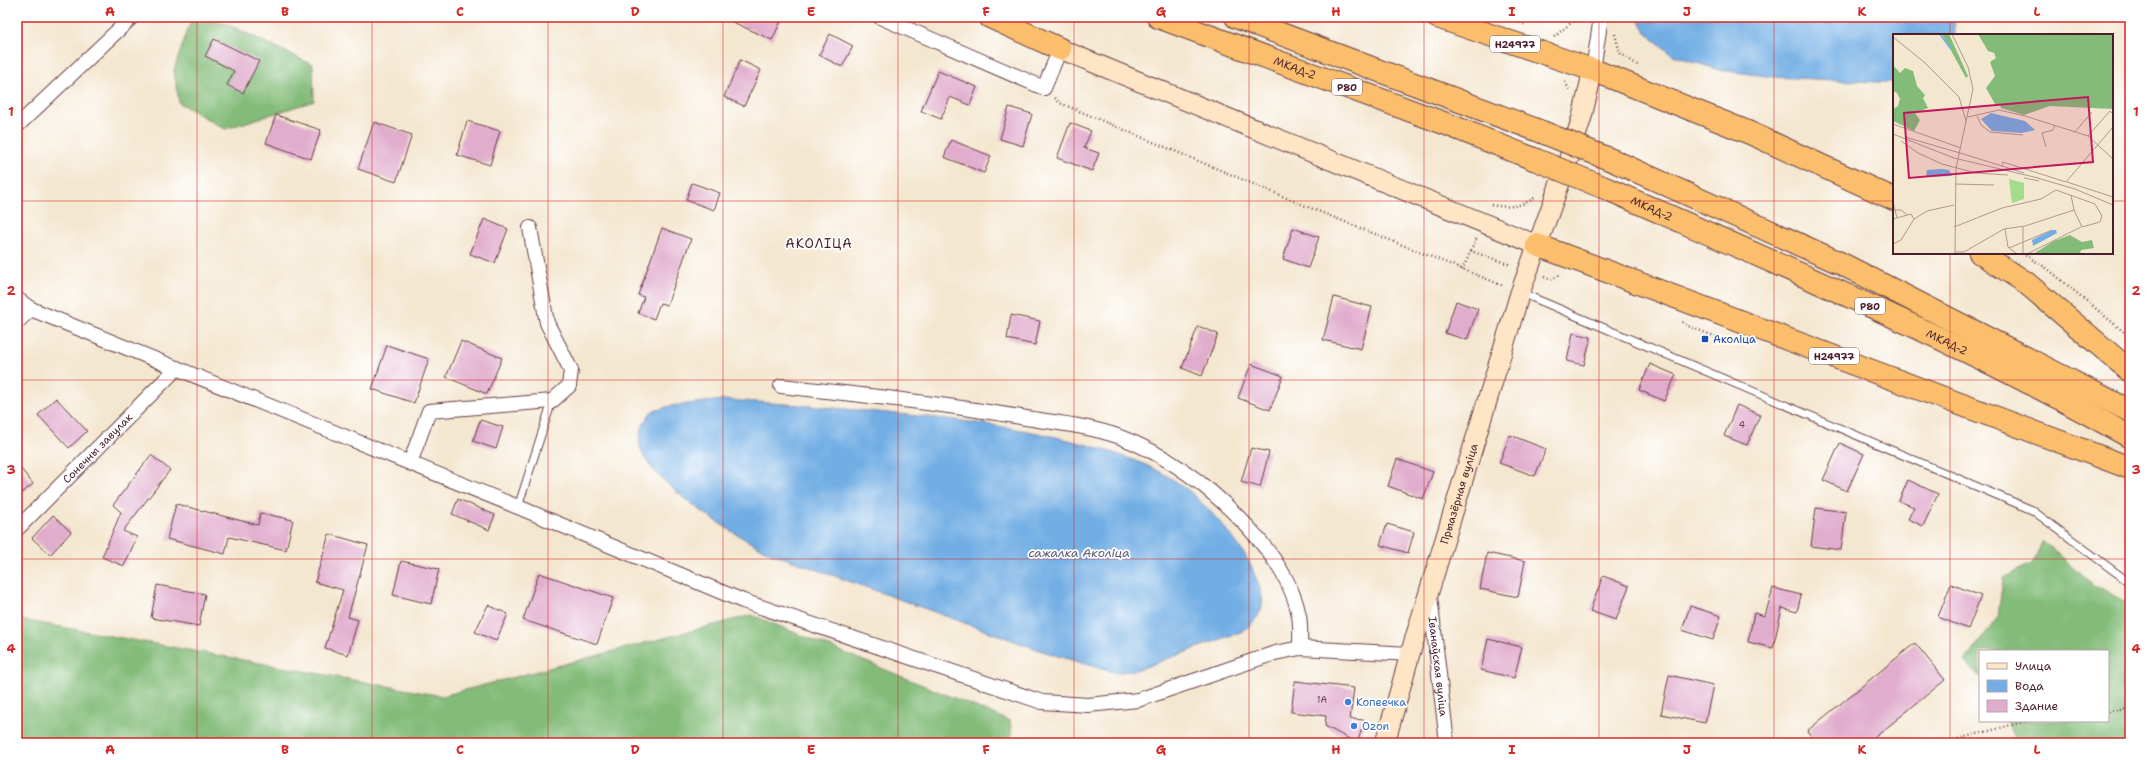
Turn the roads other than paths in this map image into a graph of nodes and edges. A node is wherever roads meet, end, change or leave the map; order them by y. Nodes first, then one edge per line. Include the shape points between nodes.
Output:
1 (132, 17) edge
2 (880, 17) edge
3 (990, 17) edge
4 (1158, 17) edge
5 (1236, 17) edge
6 (1437, 17) edge
7 (1601, 17) edge
8 (1060, 49) junction
9 (1593, 70) junction
10 (17, 126) edge
11 (1893, 199) edge
12 (530, 228) dead end
13 (1538, 245) junction
14 (1982, 254) edge
15 (1513, 290) junction
16 (17, 299) edge
17 (31, 308) junction
18 (17, 322) edge
19 (177, 368) junction
20 (2130, 372) edge
21 (781, 386) dead end
22 (552, 401) junction
23 (2130, 411) edge
24 (2130, 438) edge
25 (410, 463) junction
26 (2130, 468) edge
27 (518, 507) junction
28 (17, 529) edge
29 (2130, 583) edge
30 (1429, 590) junction
31 (1300, 648) junction
32 (1410, 654) junction
33 (1385, 743) edge
34 (1447, 743) edge

1 - 10 street
2 - 8 street via 1044,88
3 - 8 highway, Н24977
4 - 24 highway, МКАД-2 / Р80, bridge via 1442,122 1605,188 1828,286 2070,403
5 - 23 highway, Р80, bridge via 1542,132 1614,162 1840,263
6 - 9 highway, Н24977
7 - 9 street
8 - 13 street, Н24977
9 - 11 highway, Н24977 via 1750,133
9 - 13 street, Прыазёрная вуліца via 1582,117
12 - 22 street via 547,323 571,370 570,386
13 - 15 street, Прыазёрная вуліца via 1528,272
13 - 26 highway, Н24977
14 - 20 highway via 2025,282
15 - 29 lane via 2032,510
15 - 30 street, Прыазёрная вуліца
16 - 17 street
17 - 18 street
17 - 19 street
19 - 25 street
19 - 28 street, Сонечны завулак
21 - 31 street via 967,408 1080,427 1119,437 1160,456 1199,482 1233,511 1267,548 1290,586 1300,616
22 - 25 street via 429,411
22 - 27 lane
25 - 27 street
27 - 31 street via 742,601 1042,702 1088,705 1138,700 1274,653
30 - 32 street, Прыазёрная вуліца
30 - 34 street, Іванаўская вуліца
31 - 32 street
32 - 33 street, Прыазёрная вуліца

